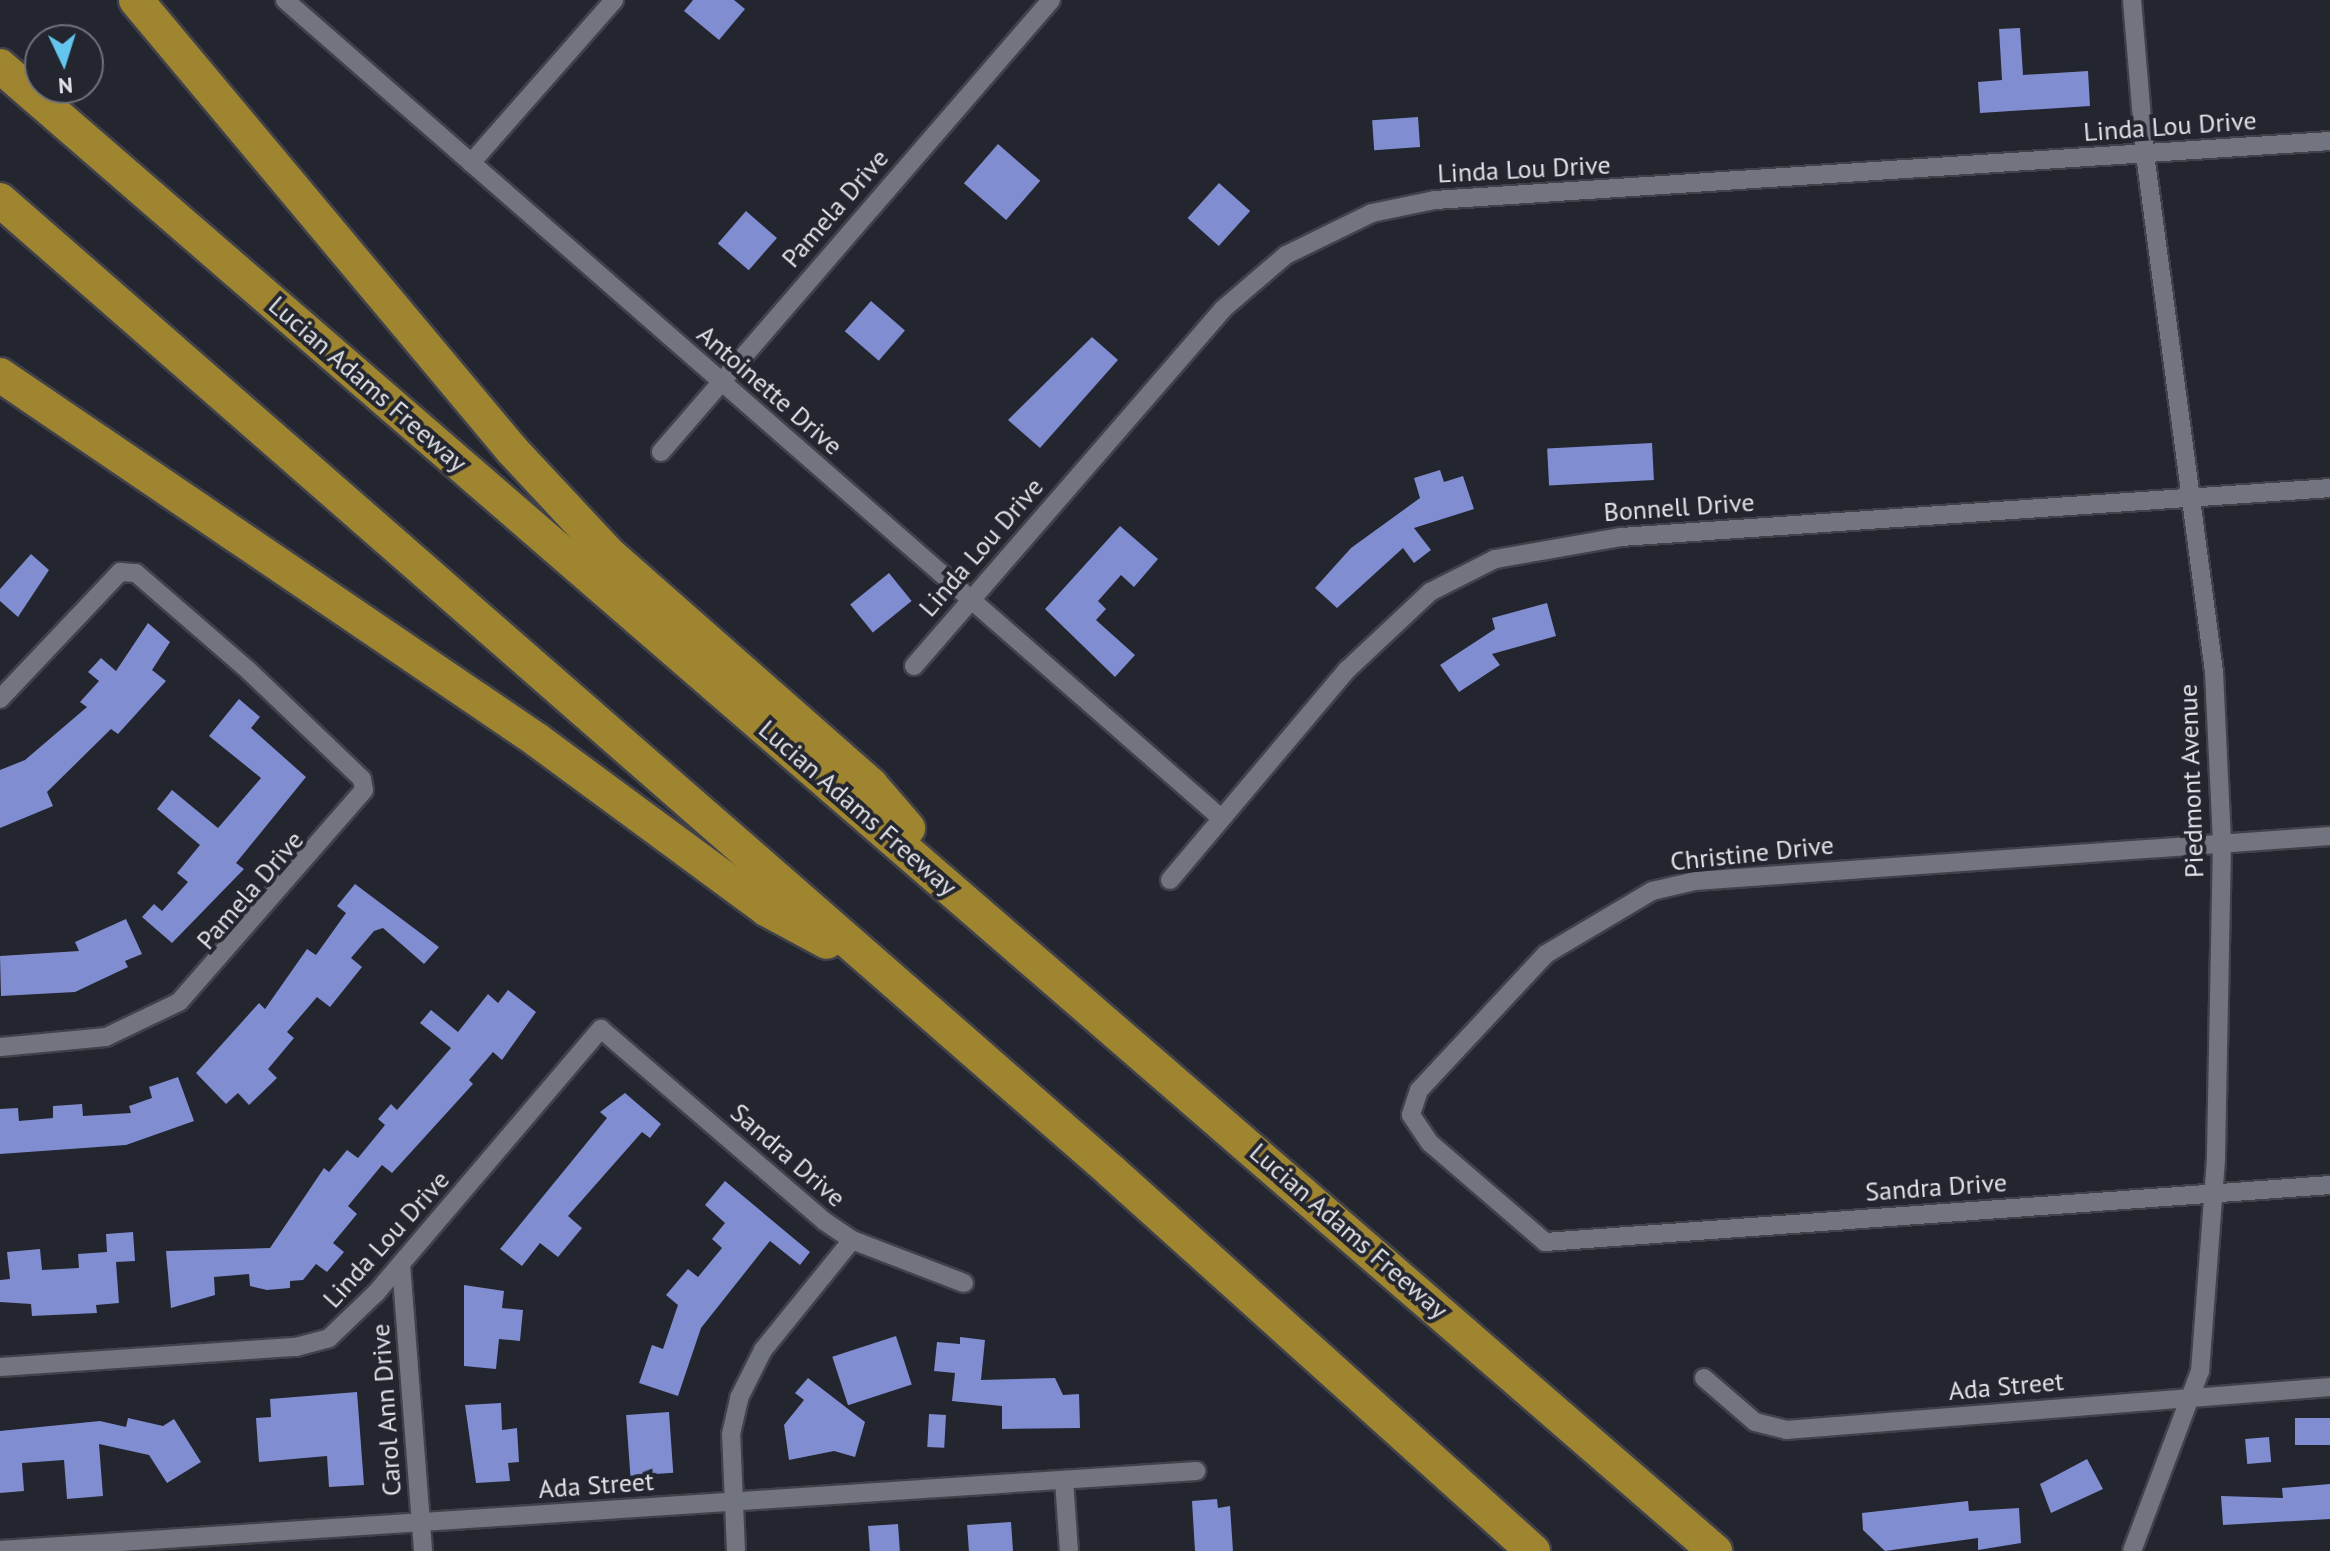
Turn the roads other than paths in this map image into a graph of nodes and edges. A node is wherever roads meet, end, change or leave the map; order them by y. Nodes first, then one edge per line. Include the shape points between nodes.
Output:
1 (136, 0) edge
2 (285, 0) edge
3 (614, 0) edge
4 (1051, 0) edge
5 (2132, 0) edge
6 (0, 66) edge
7 (2330, 141) edge
8 (2145, 154) junction
9 (471, 163) junction
10 (0, 200) edge
11 (0, 375) edge
12 (720, 381) junction
13 (14, 395) edge
14 (661, 452) dead end
15 (2330, 488) edge
16 (2192, 497) junction
17 (970, 599) junction
18 (914, 666) dead end
19 (0, 699) edge
20 (1221, 818) junction
21 (2330, 836) edge
22 (2222, 843) junction
23 (1170, 880) dead end
24 (996, 927) junction
25 (883, 973) junction
26 (601, 1029) joint
27 (0, 1047) edge
28 (2330, 1185) edge
29 (2213, 1193) junction
30 (852, 1240) junction
31 (1545, 1242) joint
32 (401, 1264) junction
33 (964, 1283) dead end
34 (0, 1367) edge
35 (1704, 1378) dead end
36 (2330, 1387) edge
37 (2191, 1397) junction
38 (1196, 1471) dead end
39 (1064, 1480) junction
40 (732, 1502) junction
41 (421, 1522) junction
42 (0, 1550) edge
43 (423, 1551) edge
44 (736, 1551) edge
45 (1069, 1551) edge
46 (1533, 1551) edge
47 (1715, 1551) edge
48 (2132, 1551) edge

1 - 24 highway via 512,450 608,553 871,785
2 - 9 street, Antoinette Drive
3 - 9 street
4 - 12 street, Pamela Drive
5 - 8 street, Piedmont Avenue
6 - 24 highway, Lucian Adams Freeway
7 - 8 street, Linda Lou Drive
8 - 16 street, Piedmont Avenue
8 - 17 street, Linda Lou Drive via 1435,200 1362,216 1313,238 1251,282
9 - 12 street, Antoinette Drive
10 - 25 highway
11 - 13 highway
12 - 14 street, Pamela Drive
12 - 17 street, Antoinette Drive
13 - 25 highway via 537,740 766,909
15 - 16 street, Bonnell Drive
16 - 20 street, Bonnell Drive via 1592,540 1495,559 1404,613
16 - 22 street, Piedmont Avenue via 2214,672
17 - 18 street, Linda Lou Drive
17 - 20 street, Antoinette Drive
19 - 27 street, Pamela Drive via 120,572 155,582 362,779 357,806 179,1002 106,1037
20 - 23 street, Bonnell Drive
21 - 22 street, Christine Drive
22 - 29 street, Piedmont Avenue
22 - 31 street, Christine Drive via 1695,881 1652,891 1581,928 1546,954 1419,1090 1411,1115 1430,1143
24 - 47 highway, Lucian Adams Freeway
25 - 46 highway
26 - 30 street, Sandra Drive
26 - 32 street, Linda Lou Drive
28 - 29 street, Sandra Drive
29 - 31 street, Sandra Drive
29 - 37 street, Piedmont Avenue via 2203,1344
30 - 33 street, Sandra Drive
30 - 40 street via 745,1382 731,1434
32 - 34 street, Linda Lou Drive via 345,1325 296,1347
32 - 41 street, Carol Ann Drive
35 - 37 street, Ada Street via 1755,1422 1786,1430
36 - 37 street, Ada Street
37 - 48 street, Piedmont Avenue
38 - 39 street, Ada Street
39 - 40 street, Ada Street
39 - 45 street
40 - 41 street, Ada Street
40 - 44 street
41 - 42 street, Ada Street
41 - 43 street, Carol Ann Drive

